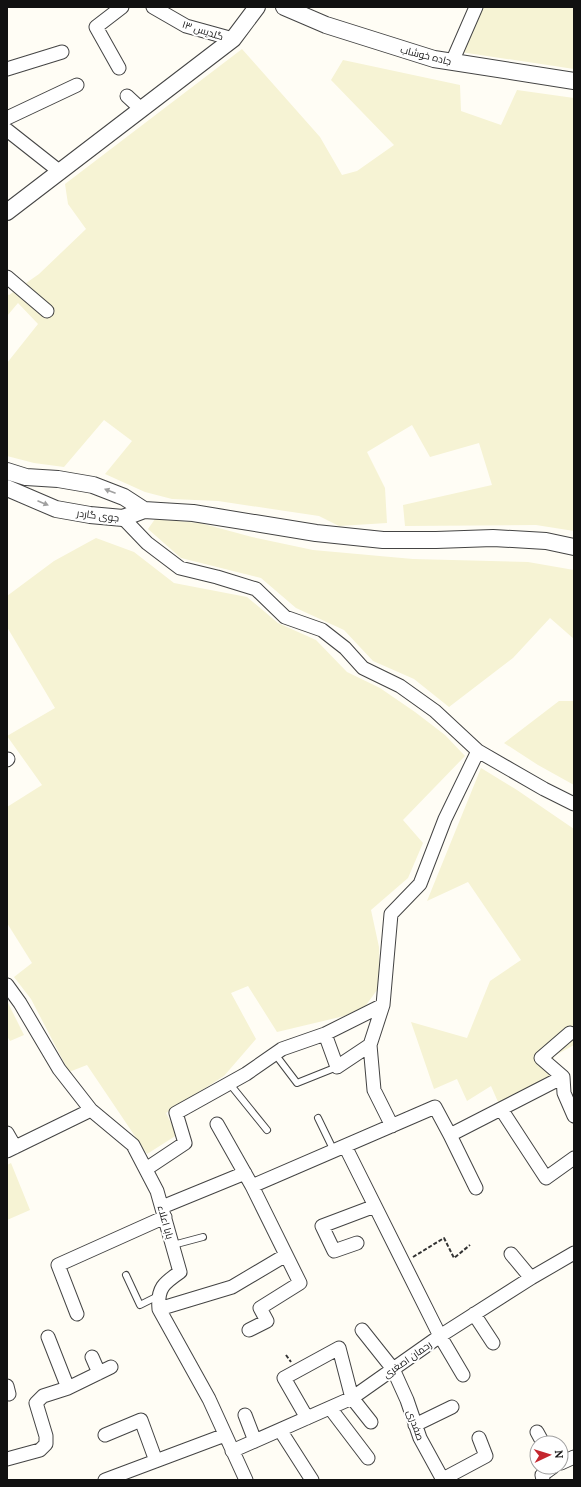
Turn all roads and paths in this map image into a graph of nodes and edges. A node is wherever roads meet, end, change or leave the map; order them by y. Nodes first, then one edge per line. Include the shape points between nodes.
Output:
1 (122, 7) edge
2 (153, 7) edge
3 (257, 7) edge
4 (284, 7) edge
5 (476, 7) edge
6 (233, 39) junction
7 (62, 52) dead end
8 (452, 62) junction
9 (119, 68) dead end
10 (7, 69) edge
11 (574, 81) edge
12 (77, 85) dead end
13 (127, 96) dead end
14 (141, 109) junction
15 (7, 118) edge
16 (8, 132) edge
17 (59, 172) junction
18 (7, 212) edge
19 (7, 277) edge
20 (47, 310) dead end
21 (7, 471) edge
22 (7, 488) edge
23 (144, 510) junction
24 (123, 518) junction
25 (574, 547) edge
26 (478, 751) junction
27 (574, 804) edge
28 (7, 985) edge
29 (383, 1005) junction
30 (570, 1033) dead end
31 (325, 1034) junction
32 (370, 1045) junction
33 (275, 1054) junction
34 (337, 1067) junction
35 (562, 1077) junction
36 (229, 1083) junction
37 (500, 1109) junction
38 (91, 1110) junction
39 (574, 1116) edge
40 (318, 1118) dead end
41 (217, 1124) dead end
42 (392, 1126) junction
43 (267, 1130) dead end
44 (7, 1132) edge
45 (450, 1135) junction
46 (11, 1149) edge
47 (339, 1149) junction
48 (574, 1158) edge
49 (146, 1169) junction
50 (245, 1173) junction
51 (252, 1186) junction
52 (476, 1188) dead end
53 (375, 1206) junction
54 (163, 1212) junction
55 (203, 1237) dead end
56 (357, 1243) dead end
57 (173, 1245) junction
58 (470, 1245) dead end
59 (574, 1253) edge
60 (511, 1254) dead end
61 (286, 1255) junction
62 (404, 1263) junction
63 (126, 1275) dead end
64 (531, 1278) junction
65 (159, 1303) junction
66 (77, 1314) dead end
67 (474, 1314) junction
68 (249, 1330) dead end
69 (362, 1330) dead end
70 (440, 1336) junction
71 (48, 1337) dead end
72 (493, 1343) dead end
73 (92, 1357) dead end
74 (111, 1367) dead end
75 (393, 1369) junction
76 (99, 1373) junction
77 (463, 1375) dead end
78 (68, 1388) junction
79 (352, 1398) junction
80 (452, 1407) dead end
81 (330, 1408) junction
82 (245, 1415) dead end
83 (307, 1418) junction
84 (371, 1422) dead end
85 (415, 1425) junction
86 (280, 1430) junction
87 (105, 1435) dead end
88 (225, 1435) junction
89 (479, 1438) dead end
90 (255, 1441) junction
91 (232, 1451) junction
92 (368, 1458) dead end
93 (7, 1459) edge
94 (156, 1461) junction
95 (443, 1479) edge
96 (105, 1480) edge
97 (246, 1480) edge
98 (312, 1480) edge

1 - 9 street via 96,27
2 - 6 street, گلدیس ۱۳ via 186,26
3 - 6 street
4 - 8 street, جاده خوشاب via 326,25 434,59
5 - 8 street
6 - 14 street
7 - 10 street
8 - 11 street, جاده خوشاب
12 - 15 street
13 - 14 street
14 - 17 street
16 - 17 street
17 - 18 street
19 - 20 street
23 -> 21 street, جوی گاردر via 124,497 93,485 26,477
22 -> 24 street, جوی گاردر via 56,509
23 - 24 street, جوی گاردر
23 - 25 street via 193,513 316,533 383,540 493,538 546,541
24 - 26 street via 147,543 180,568 256,589 286,617 322,630 346,648 363,668 400,686 434,711
26 - 27 street
26 - 29 street via 445,819 420,884 391,914
28 - 38 street, بابا اعلاء via 58,1069
29 - 31 street
29 - 32 street
30 - 35 street via 541,1058
31 - 33 street via 282,1049
31 - 34 street
32 - 34 street
32 - 42 street via 374,1090
33 - 34 lane via 297,1083
33 - 36 street
35 - 37 street
35 - 39 street via 564,1093
36 - 43 lane
36 - 49 street via 176,1113 185,1143
37 - 45 street
37 - 48 street via 546,1178
38 - 46 street
38 - 49 street, بابا اعلاء via 133,1145
40 - 47 lane
41 - 50 street
42 - 45 street via 435,1107
42 - 47 street
44 - 46 street
45 - 52 street
47 - 51 street
47 - 53 street
49 - 54 street, بابا اعلاء via 158,1191
50 - 51 street
50 - 54 street
51 - 61 street
53 - 56 street via 322,1226 334,1251
53 - 62 street
54 - 57 street, بابا اعلاء
54 - 66 street via 58,1264
55 - 57 lane
57 - 65 street, بابا اعلاء via 180,1272 166,1282
58 - 62 path via 454,1258 444,1238
59 - 64 street, رحمان اصغری
60 - 64 street
61 - 65 street via 232,1286
61 - 68 street via 300,1283 260,1308 267,1320
62 - 70 street
63 - 65 lane via 140,1305
64 - 67 street, رحمان اصغری
65 - 88 street
67 - 70 street, رحمان اصغری
67 - 72 street
69 - 75 street, صفدری
70 - 75 street, رحمان اصغری
70 - 77 street
71 - 78 street
73 - 76 street
74 - 76 street
75 - 79 street, رحمان اصغری
75 - 85 street, صفدری
76 - 78 street
78 - 93 street via 43,1396 36,1403 46,1444 40,1450
79 - 81 street, رحمان اصغری
79 - 83 street via 338,1348 284,1378
79 - 84 street
80 - 85 street
81 - 83 street, رحمان اصغری
81 - 92 street
82 - 90 street
83 - 86 street, رحمان اصغری
85 - 95 street, صفدری
86 - 90 street, رحمان اصغری
86 - 98 street
87 - 94 street via 141,1420
88 - 91 street
88 - 94 street
89 - 95 street via 486,1456
90 - 91 street, رحمان اصغری
91 - 97 street
94 - 96 street

